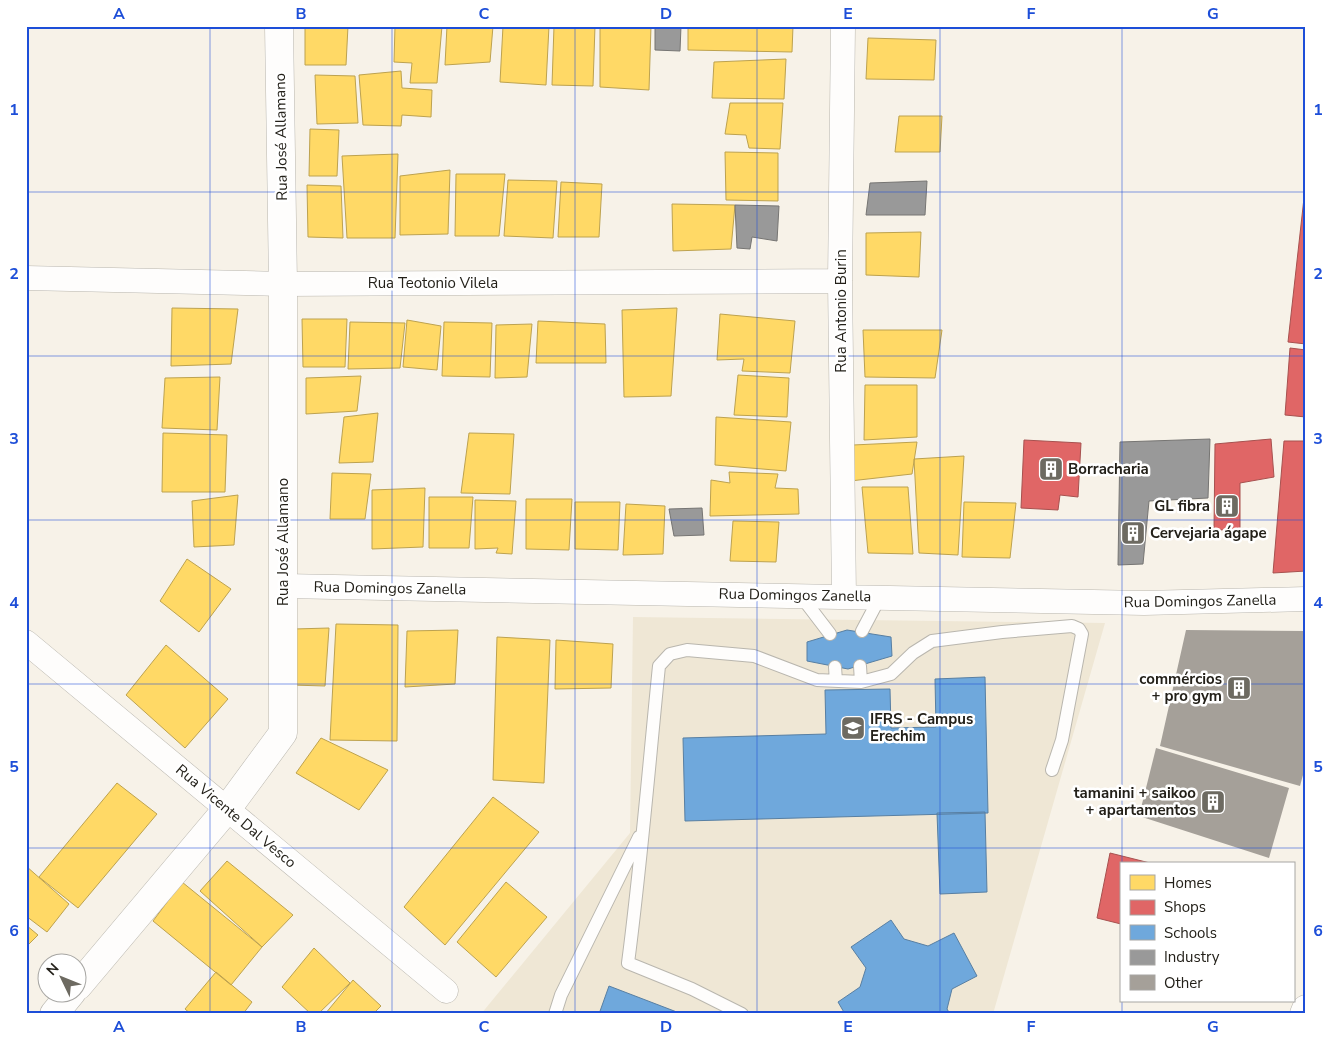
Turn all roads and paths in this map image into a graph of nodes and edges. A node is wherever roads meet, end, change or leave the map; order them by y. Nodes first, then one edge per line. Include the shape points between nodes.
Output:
1 (279, 26) edge
2 (843, 26) edge
3 (26, 278) edge
4 (840, 281) junction
5 (283, 284) junction
6 (284, 586) junction
7 (801, 596) junction
8 (844, 596) junction
9 (880, 597) junction
10 (1306, 599) edge
11 (862, 631) dead end
12 (830, 634) dead end
13 (26, 642) edge
14 (860, 666) dead end
15 (835, 667) dead end
16 (836, 681) junction
17 (861, 682) junction
18 (1052, 770) dead end
19 (227, 809) junction
20 (642, 830) junction
21 (88, 974) edge
22 (446, 990) dead end
23 (64, 1002) edge
24 (1306, 1009) edge
25 (54, 1014) edge
26 (555, 1014) edge
27 (742, 1014) edge
28 (1304, 1014) edge

1 - 5 street, Rua José Allamano
2 - 4 street, Rua Antonio Burin
3 - 5 street, Rua Teotonio Vilela
4 - 5 street, Rua Teotonio Vilela
4 - 8 street, Rua Antonio Burin
5 - 6 street, Rua José Allamano
6 - 7 street, Rua Domingos Zanella
6 - 19 street, Rua José Allamano via 283,733
7 - 8 street, Rua Domingos Zanella
7 - 12 lane
8 - 9 street, Rua Domingos Zanella
9 - 10 street, Rua Domingos Zanella via 1144,603
9 - 11 lane
13 - 19 street, Rua Vicente Dal Vesco
14 - 17 lane
15 - 16 lane
16 - 17 lane
16 - 20 lane via 817,680 754,656 687,650 670,654 659,666
17 - 18 lane via 891,674 912,653 932,641 1072,626 1079,629 1082,634 1062,740
19 - 21 street, Rua José Allamano
19 - 22 street, Rua Vicente Dal Vesco
20 - 26 lane via 561,995
20 - 27 lane via 628,963
23 - 25 street
24 - 28 street

